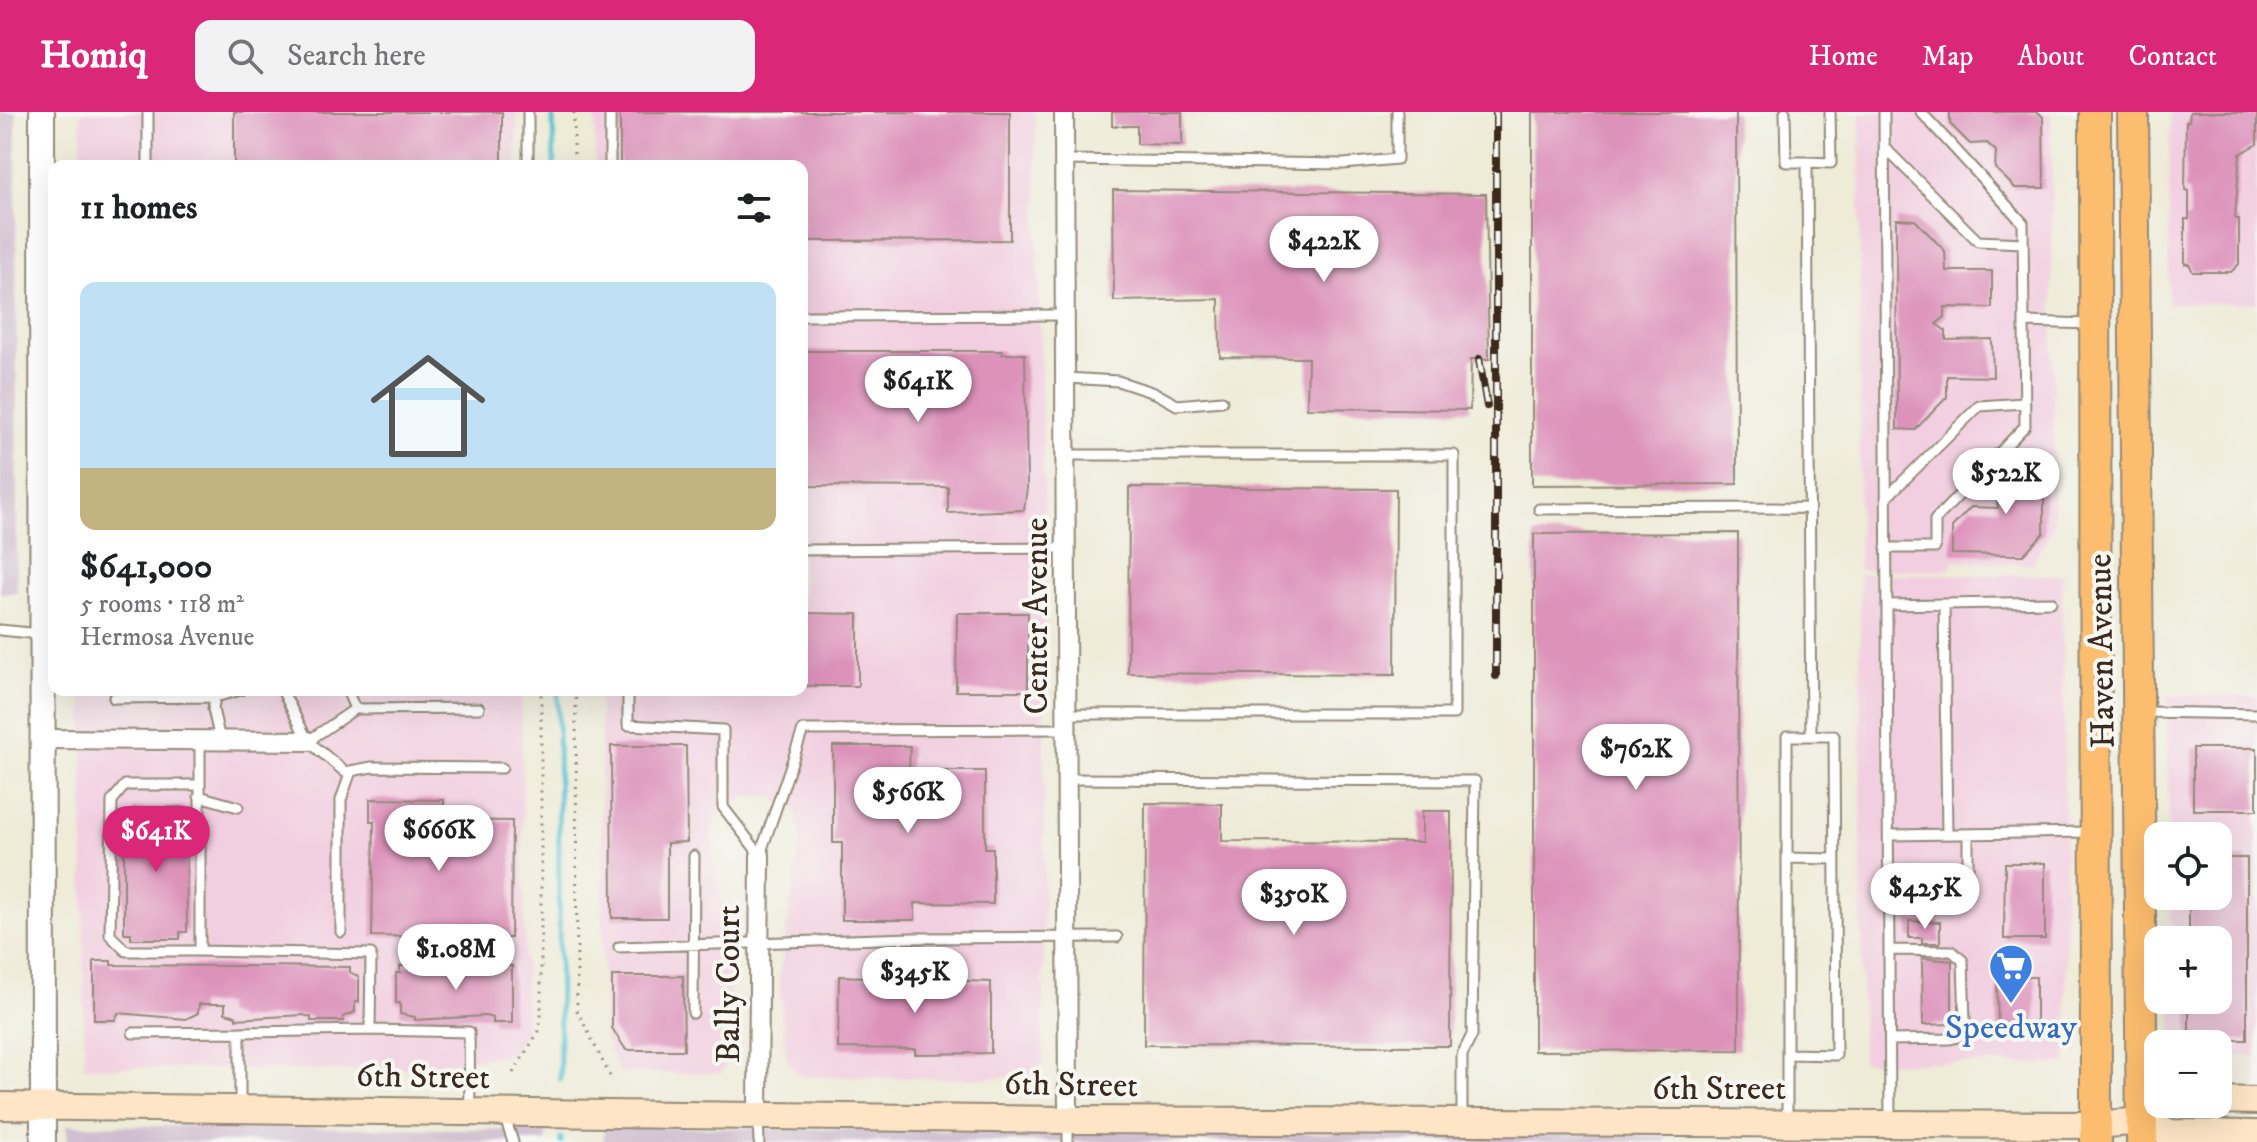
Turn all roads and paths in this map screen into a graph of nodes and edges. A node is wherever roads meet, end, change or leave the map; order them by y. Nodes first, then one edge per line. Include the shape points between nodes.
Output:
1 (42, 112) edge
2 (148, 112) edge
3 (528, 112) edge
4 (574, 112) edge
5 (610, 112) edge
6 (1064, 112) edge
7 (1397, 112) edge
8 (1785, 112) edge
9 (1830, 112) edge
10 (1884, 112) edge
11 (1921, 112) edge
12 (2095, 112) edge
13 (2133, 112) edge
14 (1886, 149) junction
15 (148, 160) edge
16 (528, 160) edge
17 (574, 160) edge
18 (610, 160) edge
19 (1065, 160) junction
20 (1807, 162) junction
21 (2023, 243) junction
22 (1066, 315) junction
23 (808, 316) edge
24 (2024, 322) junction
25 (2094, 324) junction
26 (1066, 378) junction
27 (1222, 401) dead end
28 (2024, 403) junction
29 (48, 445) edge
30 (1066, 455) junction
31 (1886, 498) junction
32 (1809, 508) junction
33 (1539, 509) dead end
34 (48, 528) edge
35 (1066, 548) junction
36 (1886, 548) junction
37 (808, 550) edge
38 (2051, 602) dead end
39 (1944, 604) junction
40 (1887, 605) junction
41 (0, 630) edge
42 (44, 634) junction
43 (219, 696) edge
44 (285, 696) edge
45 (350, 696) edge
46 (541, 696) edge
47 (576, 696) edge
48 (628, 696) edge
49 (215, 697) junction
50 (114, 698) dead end
51 (479, 708) dead end
52 (355, 709) junction
53 (2139, 712) junction
54 (2257, 714) edge
55 (1067, 721) junction
56 (1811, 736) junction
57 (45, 739) junction
58 (200, 740) junction
59 (220, 740) junction
60 (308, 741) junction
61 (502, 768) dead end
62 (351, 771) junction
63 (1067, 779) junction
64 (199, 785) junction
65 (199, 796) junction
66 (238, 807) dead end
67 (2095, 832) junction
68 (1947, 834) junction
69 (1968, 834) junction
70 (1889, 835) junction
71 (760, 855) junction
72 (694, 856) dead end
73 (1788, 858) junction
74 (1835, 859) junction
75 (1889, 897) junction
76 (341, 932) dead end
77 (1067, 937) junction
78 (1117, 937) dead end
79 (759, 945) junction
80 (694, 946) junction
81 (619, 947) dead end
82 (1890, 950) junction
83 (200, 951) junction
84 (693, 1013) dead end
85 (370, 1030) junction
86 (240, 1032) junction
87 (133, 1033) dead end
88 (1890, 1040) junction
89 (1789, 1054) junction
90 (513, 1073) dead end
91 (611, 1078) dead end
92 (2232, 1100) edge
93 (2257, 1101) edge
94 (42, 1105) junction
95 (0, 1106) edge
96 (240, 1108) junction
97 (470, 1112) junction
98 (503, 1112) junction
99 (758, 1113) junction
100 (1462, 1122) junction
101 (2149, 1122) edge
102 (1890, 1124) junction
103 (1787, 1127) junction
104 (1068, 1131) edge
105 (2096, 1134) edge
106 (2257, 1134) edge
107 (43, 1142) edge
108 (513, 1142) edge
109 (759, 1142) edge

1 - 29 street
2 - 15 lane
3 - 16 lane
4 - 17 path
5 - 18 lane
6 - 19 street, Center Avenue
7 - 19 lane via 1397,159 1343,164
8 - 20 lane via 1786,162
9 - 20 lane via 1831,163
10 - 14 lane
11 - 21 lane via 2023,223
12 - 25 main road, Haven Avenue
13 - 53 main road, Haven Avenue
14 - 21 lane via 1978,241
14 - 31 lane
19 - 22 street, Center Avenue
20 - 32 lane
21 - 24 lane
22 - 23 lane
22 - 26 street, Center Avenue
24 - 25 lane
24 - 28 lane
25 - 67 main road, Haven Avenue
26 - 27 lane via 1118,381 1177,405
26 - 30 street, Center Avenue
28 - 31 lane via 1979,406
28 - 36 lane via 2025,426 1935,520 1935,548
30 - 35 street, Center Avenue
30 - 55 lane via 1454,455 1454,714
31 - 36 lane
32 - 33 lane
32 - 56 lane
34 - 42 street
35 - 37 lane
35 - 55 street, Center Avenue
36 - 40 lane
38 - 39 lane
39 - 40 lane
39 - 68 lane
40 - 70 lane
41 - 42 lane
42 - 57 street
43 - 49 lane
44 - 60 lane
45 - 52 lane
46 - 90 path via 541,1016 539,1031
47 - 91 path via 577,1010
48 - 71 lane via 628,725 723,730 723,807
49 - 50 lane
49 - 59 lane
51 - 52 lane
52 - 60 lane
53 - 54 lane
53 - 101 main road, Haven Avenue
55 - 63 street, Center Avenue
55 - 71 lane via 803,730
56 - 73 lane via 1787,736
56 - 74 lane via 1834,736
57 - 58 street
57 - 94 street
58 - 59 street
58 - 64 lane
59 - 60 street
60 - 62 lane via 345,772
61 - 62 lane
62 - 76 lane via 341,800
63 - 77 street, Center Avenue
63 - 100 lane via 1475,781 1472,1035 1462,1055
64 - 65 lane
64 - 83 lane via 125,785 112,801 110,935 126,951
65 - 66 lane
65 - 83 lane
67 - 69 lane
67 - 105 main road, Haven Avenue
68 - 69 lane
68 - 70 lane
69 - 75 lane via 1968,895
70 - 75 lane
71 - 79 street, Bally Court
72 - 80 lane
73 - 74 lane
73 - 89 lane
74 - 89 lane via 1836,1055
75 - 82 lane
77 - 78 lane
77 - 79 lane
77 - 104 street, Center Avenue
79 - 80 lane
79 - 99 street, Bally Court
80 - 81 lane
80 - 84 lane
82 - 88 lane
82 - 88 lane via 1960,955 1965,1022 1963,1031 1950,1039
83 - 85 lane via 371,954
85 - 86 lane
85 - 97 lane via 469,1032
86 - 87 lane
86 - 96 lane
88 - 102 lane
89 - 103 lane
92 - 93 main road
94 - 95 main road, 6th Street
94 - 96 main road, 6th Street
94 - 107 street
96 - 97 main road, 6th Street
97 - 98 main road, 6th Street
98 - 99 main road, 6th Street
98 - 108 lane
99 - 104 main road, 6th Street
99 - 109 lane
100 - 103 main road, 6th Street
100 - 104 main road, 6th Street
101 - 105 main road, 6th Street
101 - 106 main road, 6th Street via 2168,1133
102 - 103 main road, 6th Street
102 - 105 main road, 6th Street

